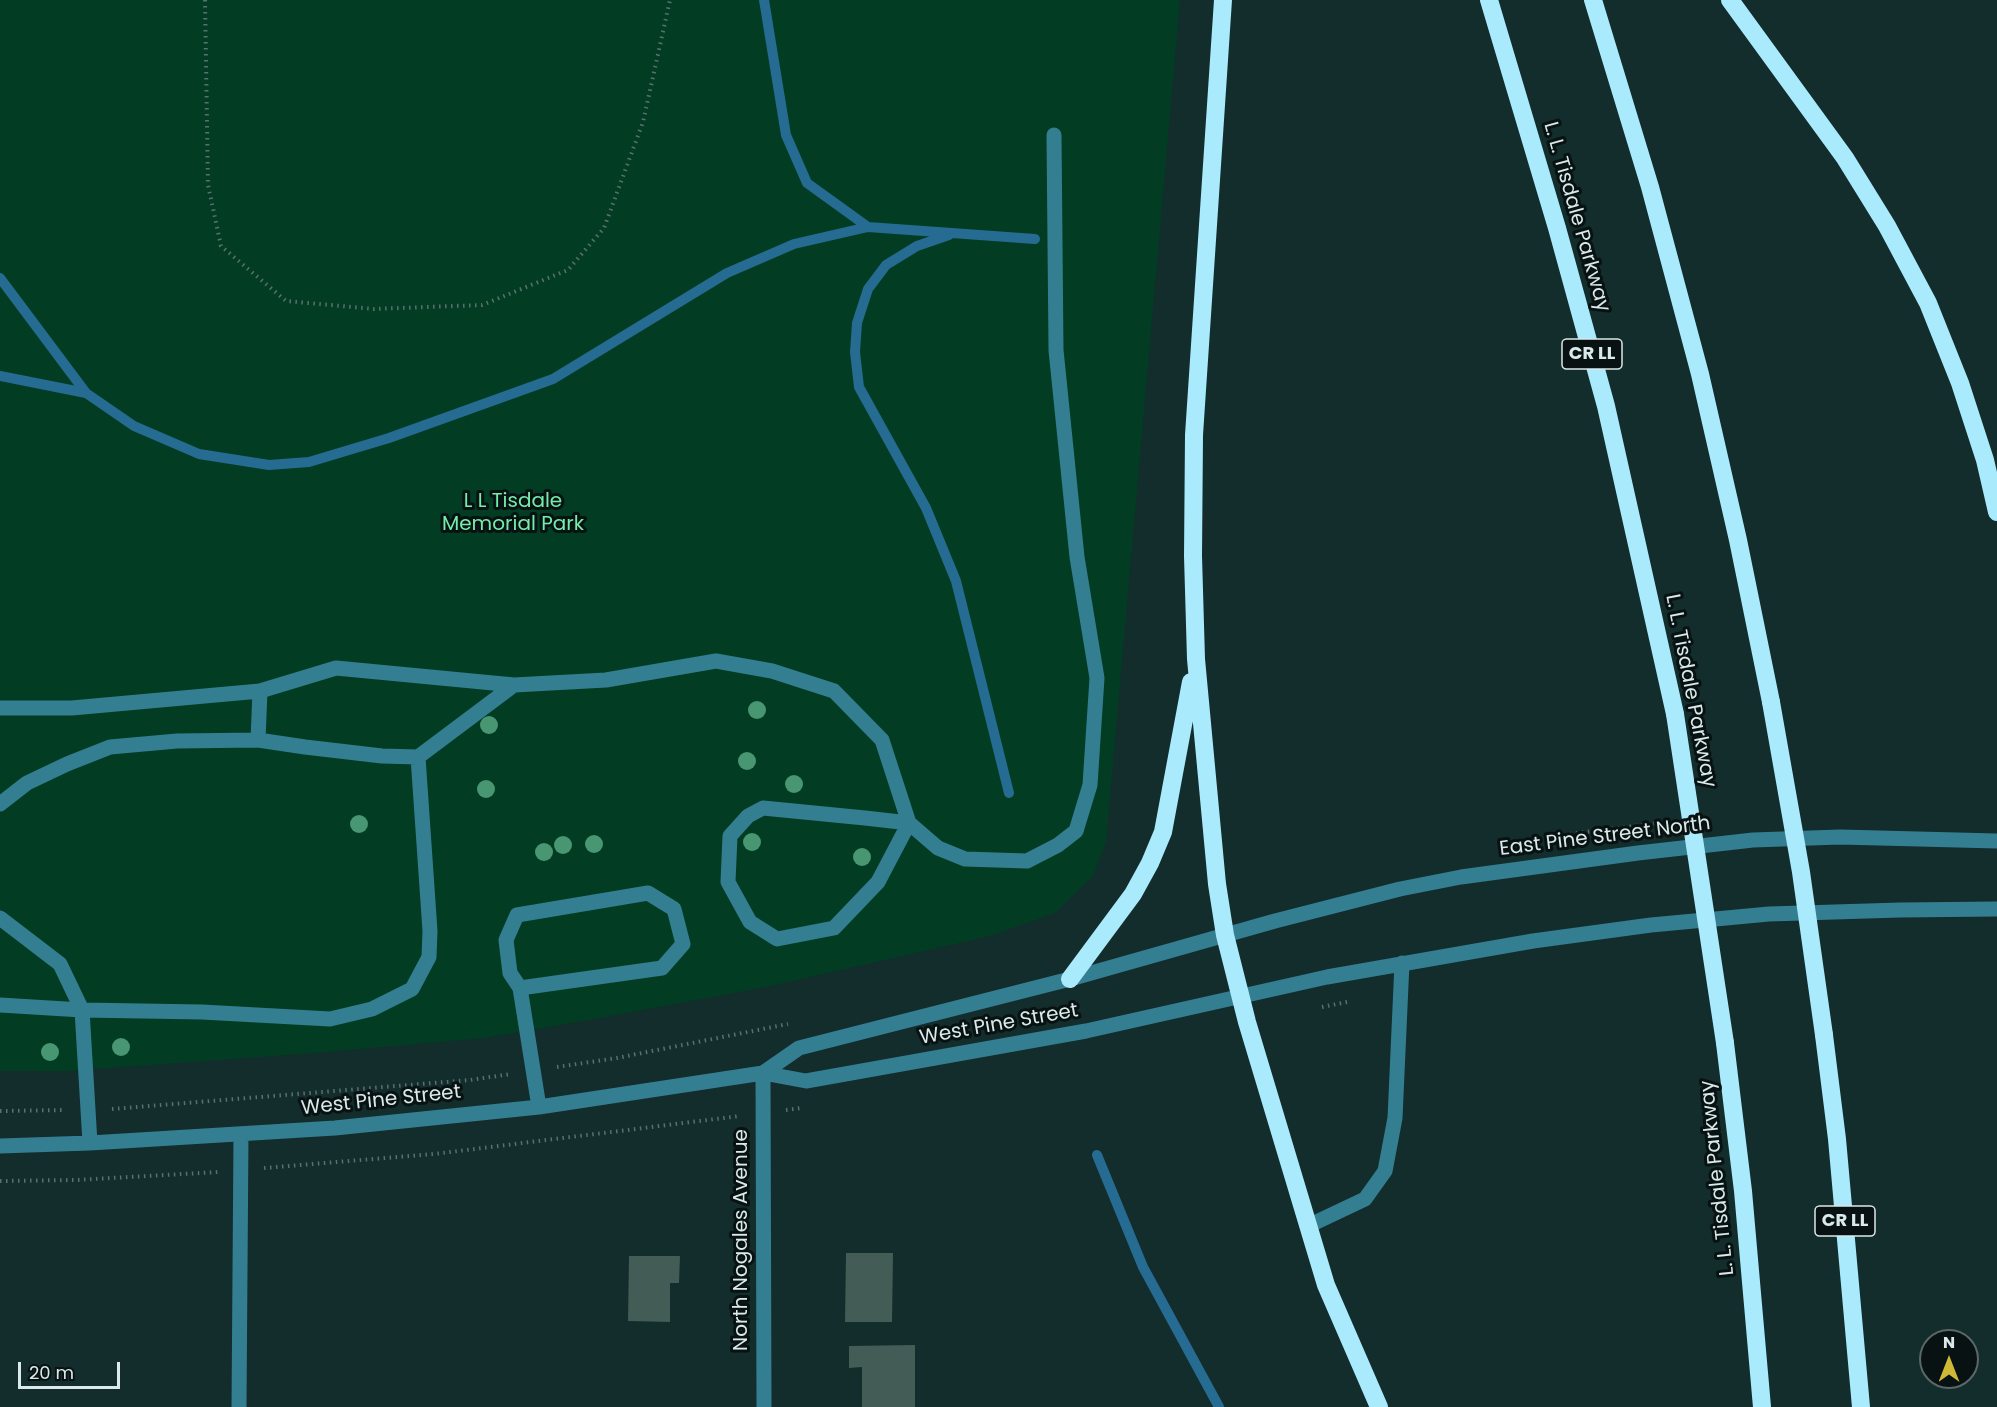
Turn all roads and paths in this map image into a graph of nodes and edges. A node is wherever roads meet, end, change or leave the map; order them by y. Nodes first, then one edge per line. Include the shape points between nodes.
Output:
1 (205, 0) edge
2 (670, 0) edge
3 (1223, 0) edge
4 (1489, 0) edge
5 (1593, 0) edge
6 (1730, 0) edge
7 (1054, 135) dead end
8 (1997, 512) edge
9 (1196, 659) junction
10 (514, 685) junction
11 (260, 691) junction
12 (0, 708) edge
13 (258, 740) junction
14 (417, 757) junction
15 (0, 804) edge
16 (909, 823) junction
17 (1997, 841) edge
18 (1997, 909) edge
19 (0, 918) edge
20 (1226, 935) junction
21 (1402, 963) junction
22 (1070, 979) junction
23 (520, 988) junction
24 (1241, 997) junction
25 (1358, 1000) dead end
26 (0, 1005) edge
27 (1312, 1008) dead end
28 (82, 1010) junction
29 (763, 1073) junction
30 (539, 1107) junction
31 (763, 1113) junction
32 (240, 1135) junction
33 (90, 1143) junction
34 (0, 1146) edge
35 (240, 1170) junction
36 (0, 1181) edge
37 (1308, 1226) junction
38 (239, 1407) edge
39 (764, 1407) edge
40 (1379, 1407) edge
41 (1762, 1407) edge
42 (1861, 1407) edge

1 - 2 path via 208,185 221,246 286,301 374,309 482,305 568,270 604,228 643,122
3 - 9 highway via 1194,435
4 - 41 highway, L. L. Tisdale Parkway / CR LL, bridge via 1606,406 1675,714 1725,1043
5 - 42 highway, CR LL, bridge via 1650,187 1700,374 1771,702 1824,1035
6 - 8 highway via 1845,158 1928,303 1960,383
7 - 16 street via 1056,350 1077,557 1097,678 1090,785 1076,831 1027,861 965,859 938,848
9 - 20 highway via 1217,884
9 - 22 highway via 1163,832 1133,894
10 - 11 street via 336,668
10 - 14 street
10 - 16 street via 606,680 716,661 772,670 834,691 882,740
11 - 12 street via 72,708
11 - 13 street
13 - 14 street
13 - 15 street via 110,747 27,783
14 - 28 street via 430,931 429,957 412,989 372,1009 330,1019
16 - 16 street via 878,882 834,928 777,939 750,922 728,882 730,836 748,816 763,808
17 - 20 street, East Pine Street North via 1840,837 1753,840 1638,853 1400,889
18 - 21 street via 1769,914 1651,925
19 - 28 street via 60,964
20 - 22 street, West Pine Street
20 - 24 highway
21 - 24 street
21 - 37 street via 1395,1118 1385,1170 1365,1199
22 - 29 street, West Pine Street via 799,1048
23 - 23 street via 510,973 506,940 518,915 648,893 674,909 683,944 662,968
23 - 30 street
24 - 29 street, West Pine Street via 1086,1031 806,1081
24 - 37 highway
25 - 27 path
26 - 28 street
28 - 33 street
29 - 30 street, West Pine Street
29 - 31 street, North Nogales Avenue
30 - 32 street, West Pine Street
31 - 35 path via 434,1154
31 - 39 street, North Nogales Avenue
32 - 33 street, West Pine Street
32 - 35 street
33 - 34 street, West Pine Street
35 - 36 path
35 - 38 street
37 - 40 highway via 1326,1285

